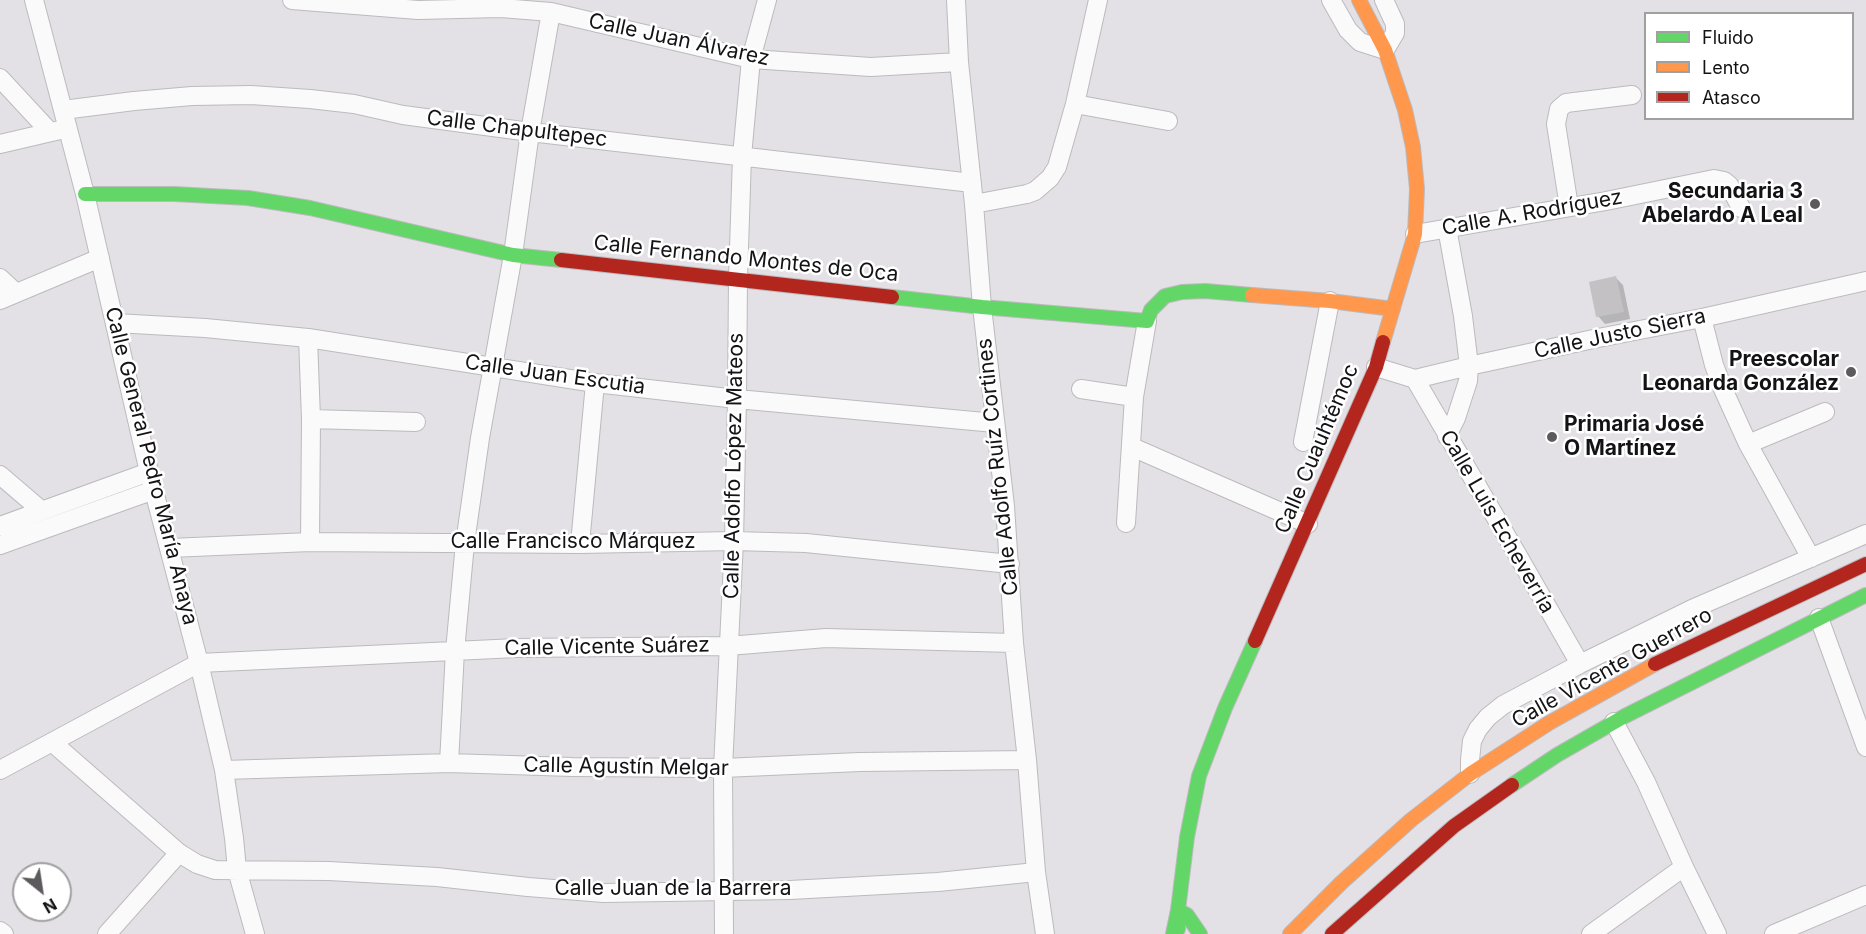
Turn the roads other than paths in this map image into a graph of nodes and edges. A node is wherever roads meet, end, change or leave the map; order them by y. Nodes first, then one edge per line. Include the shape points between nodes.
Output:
1 (34, 0) edge
2 (292, 0) edge
3 (767, 0) edge
4 (956, 0) edge
5 (1098, 0) edge
6 (1331, 0) edge
7 (1359, 0) edge
8 (1384, 0) edge
9 (447, 4) edge
10 (551, 12) junction
11 (1385, 50) junction
12 (751, 59) junction
13 (959, 62) junction
14 (0, 78) edge
15 (1632, 95) dead end
16 (1075, 104) junction
17 (63, 110) junction
18 (1168, 121) dead end
19 (59, 131) junction
20 (530, 132) junction
21 (0, 144) edge
22 (742, 156) junction
23 (972, 183) junction
24 (85, 194) junction
25 (974, 204) junction
26 (1569, 207) junction
27 (1741, 208) dead end
28 (1447, 228) junction
29 (1415, 234) junction
30 (513, 255) junction
31 (100, 258) junction
32 (0, 278) edge
33 (738, 279) junction
34 (1866, 281) edge
35 (8, 297) edge
36 (1330, 301) junction
37 (982, 307) junction
38 (1393, 309) junction
39 (1702, 318) junction
40 (1147, 321) junction
41 (115, 323) junction
42 (308, 338) junction
43 (1469, 366) junction
44 (491, 367) junction
45 (1376, 367) junction
46 (1415, 380) junction
47 (595, 383) junction
48 (1080, 389) dead end
49 (1134, 397) junction
50 (737, 399) junction
51 (1825, 412) dead end
52 (311, 419) junction
53 (416, 422) dead end
54 (995, 423) junction
55 (1447, 436) junction
56 (1303, 442) dead end
57 (1748, 444) junction
58 (1132, 447) junction
59 (149, 472) junction
60 (0, 476) edge
61 (154, 490) junction
62 (42, 510) junction
63 (1126, 523) dead end
64 (1308, 524) junction
65 (0, 526) edge
66 (1866, 534) edge
67 (734, 541) junction
68 (310, 542) junction
69 (465, 543) junction
70 (580, 544) junction
71 (0, 545) edge
72 (170, 548) junction
73 (1811, 558) junction
74 (1010, 564) junction
75 (1866, 564) edge
76 (1866, 595) edge
77 (1819, 618) junction
78 (1014, 643) junction
79 (728, 646) junction
80 (455, 651) junction
81 (199, 663) junction
82 (1580, 664) junction
83 (1614, 722) junction
84 (53, 743) junction
85 (1866, 747) edge
86 (1027, 760) junction
87 (449, 763) junction
88 (723, 768) junction
89 (0, 770) edge
90 (224, 770) junction
91 (1470, 774) junction
92 (179, 854) junction
93 (1684, 867) junction
94 (237, 870) junction
95 (1036, 872) junction
96 (724, 891) junction
97 (1866, 895) edge
98 (1178, 910) junction
99 (0, 931) edge
100 (1283, 931) edge
101 (4, 934) edge
102 (107, 934) edge
103 (255, 934) edge
104 (724, 934) edge
105 (1045, 934) edge
106 (1173, 934) edge
107 (1178, 934) edge
108 (1184, 934) edge
109 (1200, 934) edge
110 (1332, 934) edge
111 (1591, 934) edge
112 (1718, 934) edge
113 (1773, 934) edge

1 - 17 street, Calle General Pedro María Anaya
2 - 9 street, Calle Juan Álvarez via 418,10
3 - 12 street, Calle Adolfo López Mateos
4 - 13 street, Calle Adolfo Ruíz Cortines
5 - 16 street
6 - 11 street via 1348,30 1360,42
7 - 11 street, Calle Cuauhtémoc
8 - 11 street via 1395,24 1395,33
9 - 10 street, Calle Juan Álvarez
10 - 12 street, Calle Juan Álvarez
10 - 20 street
11 - 29 street, Calle Cuauhtémoc via 1413,147 1417,189
12 - 13 street, Calle Juan Álvarez via 871,67
12 - 22 street, Calle Adolfo López Mateos
13 - 23 street, Calle Adolfo Ruíz Cortines
14 - 19 street
15 - 26 street via 1566,103 1559,110 1556,124
16 - 18 street
16 - 25 street via 1057,168 1050,178 1027,194
17 - 19 street, Calle General Pedro María Anaya
17 - 20 street, Calle Chapultepec via 180,97 251,95 354,104 403,115
19 - 21 street
19 - 24 street, Calle General Pedro María Anaya
20 - 22 street, Calle Chapultepec
20 - 30 street
22 - 23 street, Calle Chapultepec
22 - 33 street, Calle Adolfo López Mateos
23 - 25 street, Calle Adolfo Ruíz Cortines
24 - 30 street, Calle Fernando Montes de Oca via 248,198 310,208
24 - 31 street, Calle General Pedro María Anaya
25 - 37 street, Calle Adolfo Ruíz Cortines
26 - 27 street, Calle A. Rodríguez via 1714,179 1729,185
26 - 28 street, Calle A. Rodríguez
28 - 29 street, Calle A. Rodríguez
28 - 43 street
29 - 38 street, Calle Cuauhtémoc
30 - 33 street, Calle Fernando Montes de Oca
30 - 44 street
31 - 35 street
31 - 41 street, Calle General Pedro María Anaya
32 - 35 street
33 - 37 street, Calle Fernando Montes de Oca
33 - 50 street, Calle Adolfo López Mateos
34 - 39 street, Calle Justo Sierra
36 - 38 street
36 - 40 street via 1182,292 1165,296 1151,310
36 - 56 street
37 - 40 street, Calle Fernando Montes de Oca
37 - 54 street, Calle Adolfo Ruíz Cortines
38 - 45 street, Calle Cuauhtémoc
39 - 43 street, Calle Justo Sierra
39 - 57 street via 1717,373
40 - 49 street
41 - 42 street, Calle Juan Escutia
41 - 59 street, Calle General Pedro María Anaya
42 - 44 street, Calle Juan Escutia
42 - 52 street
43 - 46 street, Calle Justo Sierra
43 - 55 street via 1468,381
44 - 47 street, Calle Juan Escutia
44 - 69 street
45 - 46 street
45 - 64 street, Calle Cuauhtémoc
46 - 55 street, Calle Luis Echeverría
47 - 50 street, Calle Juan Escutia
47 - 70 street
48 - 49 street
49 - 58 street
50 - 54 street, Calle Juan Escutia
50 - 67 street, Calle Adolfo López Mateos
51 - 57 street
52 - 53 street
52 - 68 street
54 - 74 street, Calle Adolfo Ruíz Cortines
55 - 82 street, Calle Luis Echeverría
57 - 73 street
58 - 63 street
58 - 64 street
59 - 61 street, Calle General Pedro María Anaya
59 - 62 street
60 - 62 street
61 - 71 street
61 - 72 street, Calle General Pedro María Anaya
62 - 65 street
64 - 98 street, Calle Cuauhtémoc via 1225,708 1199,776
66 - 73 street
67 - 70 street, Calle Francisco Márquez
67 - 74 street, Calle Francisco Márquez via 806,543
67 - 79 street, Calle Adolfo López Mateos
68 - 69 street, Calle Francisco Márquez
68 - 72 street, Calle Francisco Márquez
69 - 70 street, Calle Francisco Márquez
69 - 80 street
72 - 81 street, Calle General Pedro María Anaya
73 - 82 street via 1692,609
74 - 78 street, Calle Adolfo Ruíz Cortines
75 - 91 street, Calle Vicente Guerrero via 1646,669 1549,723
76 - 77 street
77 - 83 street
77 - 85 street
78 - 79 street, Calle Vicente Suárez via 826,638
78 - 86 street, Calle Adolfo Ruíz Cortines
79 - 80 street, Calle Vicente Suárez
79 - 88 street, Calle Adolfo López Mateos
80 - 81 street, Calle Vicente Suárez
80 - 87 street
81 - 84 street
81 - 90 street, Calle General Pedro María Anaya
82 - 91 street via 1488,717 1472,741
83 - 93 street
83 - 110 street via 1557,755 1454,826
84 - 89 street
84 - 92 street, Calle Juan de la Barrera
86 - 88 street, Calle Agustín Melgar
86 - 95 street, Calle Adolfo Ruíz Cortines
87 - 88 street, Calle Agustín Melgar
87 - 90 street, Calle Agustín Melgar
88 - 96 street, Calle Adolfo López Mateos
90 - 94 street, Calle General Pedro María Anaya
91 - 100 street, Calle Vicente Guerrero via 1396,834 1314,909 1298,916
92 - 94 street, Calle Juan de la Barrera via 215,870
92 - 102 street
93 - 111 street
93 - 112 street
94 - 96 street, Calle Juan de la Barrera via 437,877 604,893
94 - 103 street, Calle General Pedro María Anaya
95 - 96 street, Calle Juan de la Barrera via 927,883
95 - 105 street, Calle Adolfo Ruíz Cortines
96 - 104 street, Calle Adolfo López Mateos
97 - 113 street
98 - 106 street
98 - 107 street
98 - 108 street
98 - 109 street via 1187,915
99 - 101 street

